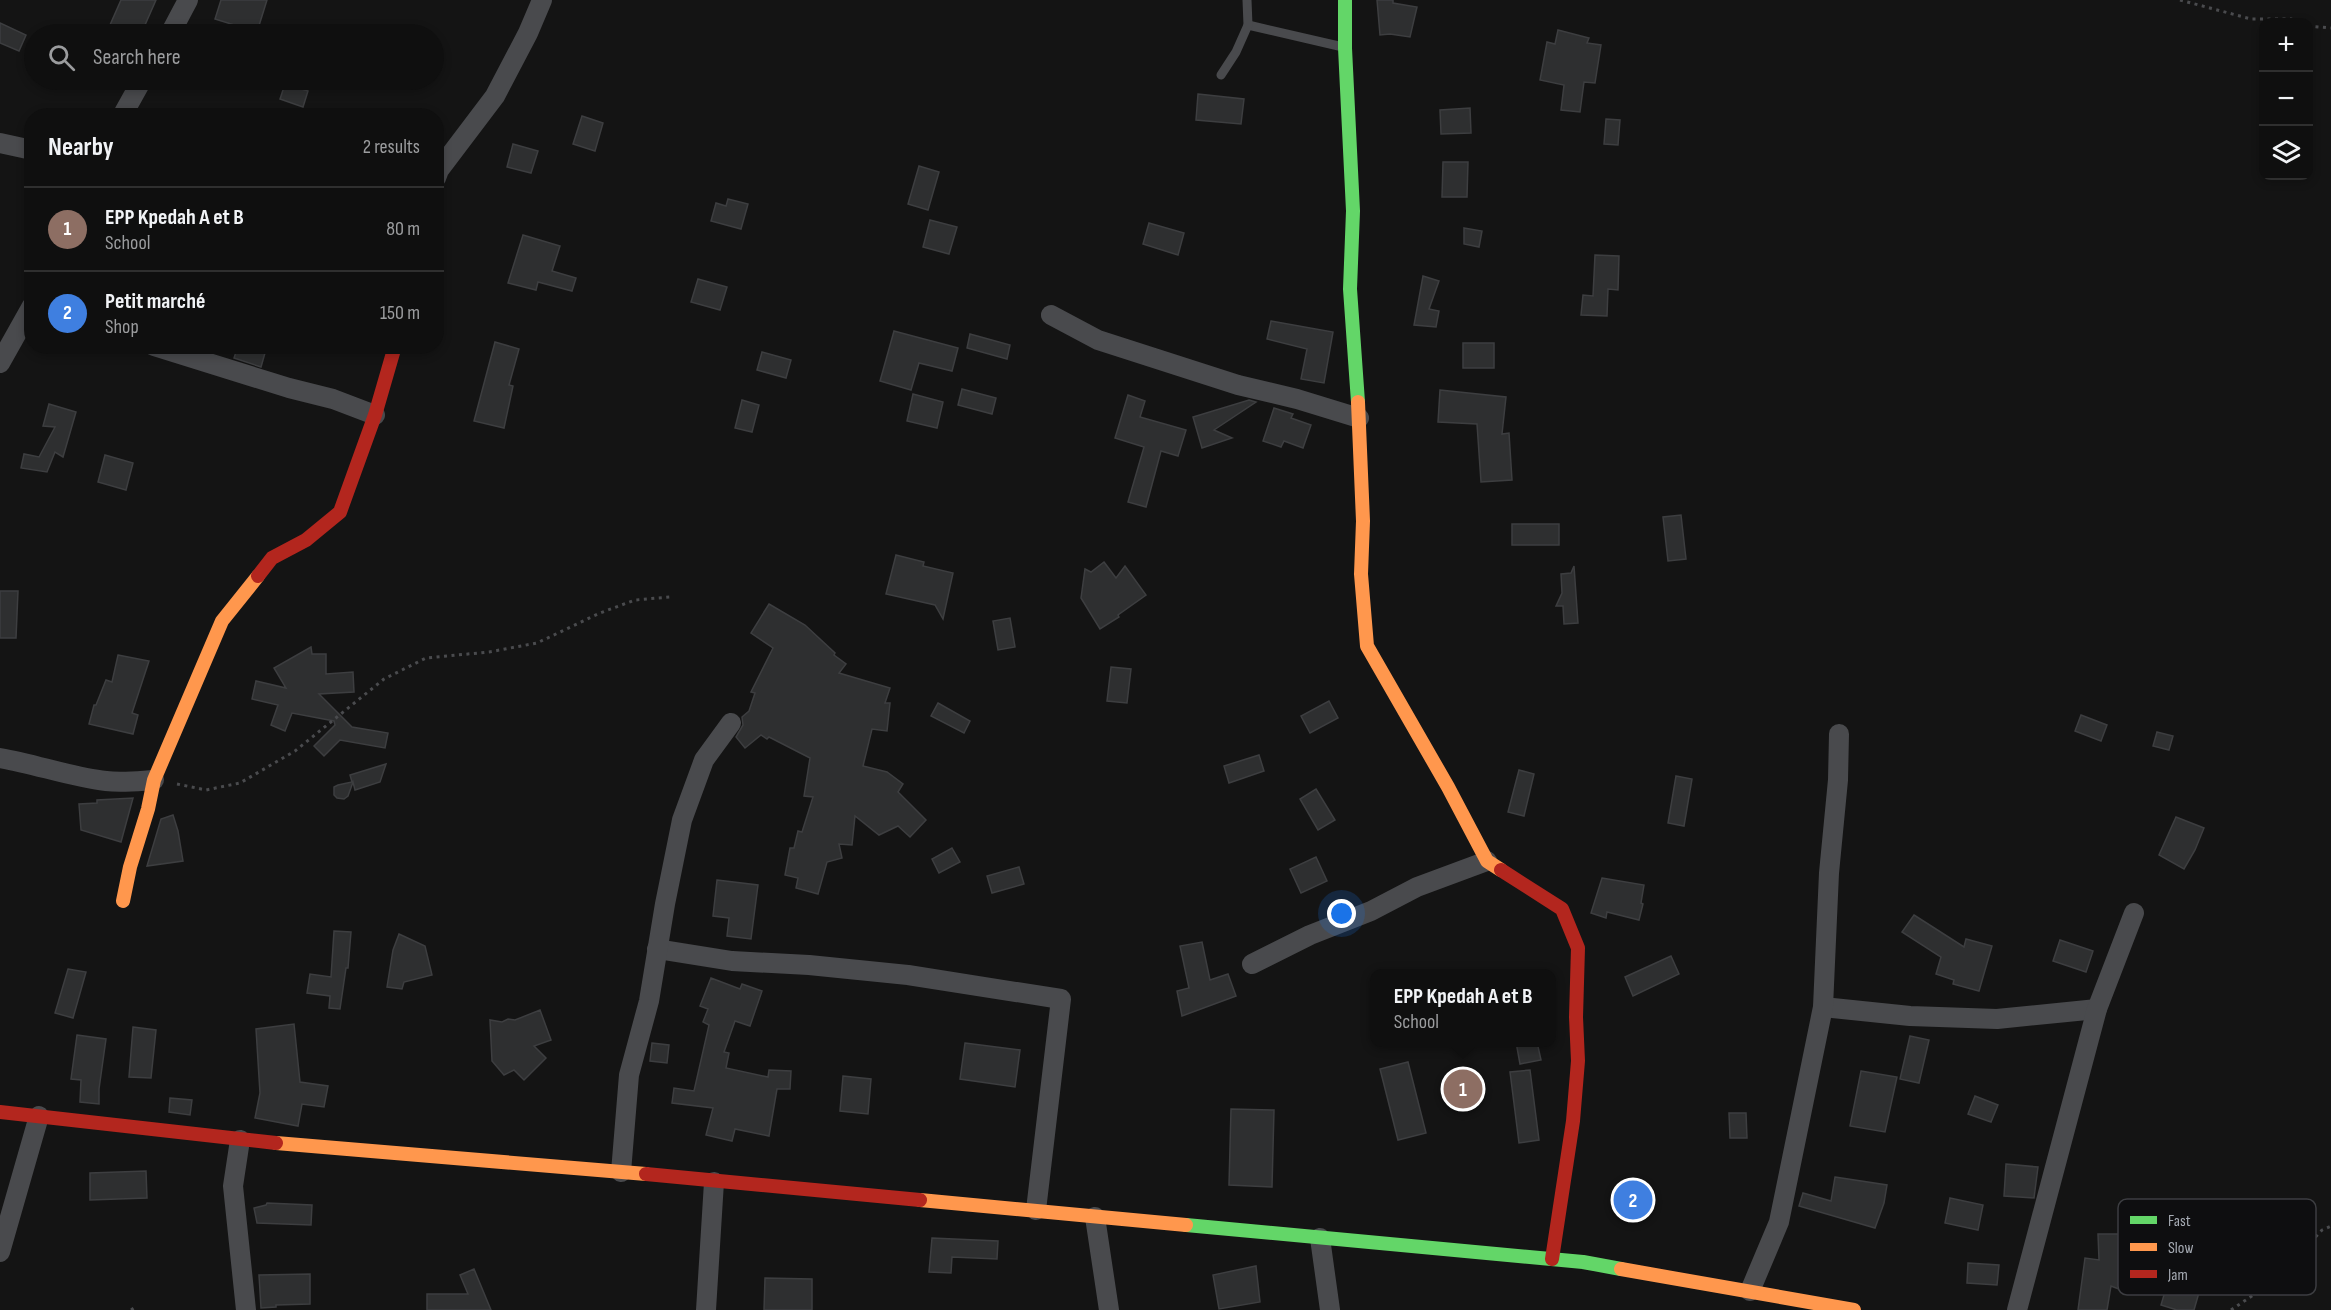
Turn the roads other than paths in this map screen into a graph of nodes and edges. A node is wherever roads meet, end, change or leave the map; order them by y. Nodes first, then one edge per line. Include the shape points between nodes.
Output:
1 (188, 0) edge
2 (542, 0) edge
3 (1247, 0) edge
4 (1345, 0) edge
5 (175, 24) edge
6 (1248, 25) junction
7 (1345, 48) junction
8 (1221, 75) dead end
9 (136, 90) edge
10 (126, 108) edge
11 (0, 143) edge
12 (24, 148) edge
13 (444, 163) edge
14 (1051, 315) dead end
15 (24, 326) edge
16 (180, 354) edge
17 (393, 354) edge
18 (0, 363) edge
19 (375, 415) junction
20 (1359, 418) junction
21 (731, 723) dead end
22 (1839, 734) dead end
23 (0, 758) edge
24 (153, 780) junction
25 (1487, 861) junction
26 (123, 901) dead end
27 (2134, 912) dead end
28 (657, 949) junction
29 (1252, 964) dead end
30 (1823, 1007) junction
31 (2097, 1009) junction
32 (0, 1112) edge
33 (39, 1116) junction
34 (240, 1140) junction
35 (621, 1172) junction
36 (714, 1182) junction
37 (1036, 1210) junction
38 (1095, 1217) junction
39 (1320, 1238) junction
40 (0, 1252) edge
41 (1552, 1259) junction
42 (1750, 1292) junction
43 (246, 1310) edge
44 (706, 1310) edge
45 (1109, 1310) edge
46 (1330, 1310) edge
47 (1854, 1310) edge
48 (2017, 1310) edge

1 - 5 street
2 - 13 street via 495,96
3 - 6 lane
4 - 7 street
6 - 7 lane
6 - 8 lane
7 - 20 street via 1353,211 1350,289
9 - 10 street
11 - 12 street
14 - 20 street via 1098,340 1238,385
15 - 18 street
16 - 19 street
17 - 19 street
19 - 24 street via 340,512 306,540 272,558 222,621
20 - 25 street via 1361,574 1367,646
21 - 28 street via 704,759 682,820
22 - 30 street
23 - 24 street via 108,781
24 - 26 street
25 - 29 street via 1417,887
25 - 41 street via 1562,909 1578,948 1578,1061 1573,1121
27 - 31 street
28 - 35 street via 649,1002 629,1075
28 - 37 street via 732,961 908,975 1061,999
30 - 31 street via 1910,1016 1997,1018
30 - 42 street via 1779,1222
31 - 48 street
32 - 33 street
33 - 34 street
33 - 40 street
34 - 35 street
34 - 43 street via 233,1186
35 - 36 street
36 - 37 street
36 - 44 street
37 - 38 street
38 - 39 street
38 - 45 street
39 - 41 street
39 - 46 street
41 - 42 street
42 - 47 street

